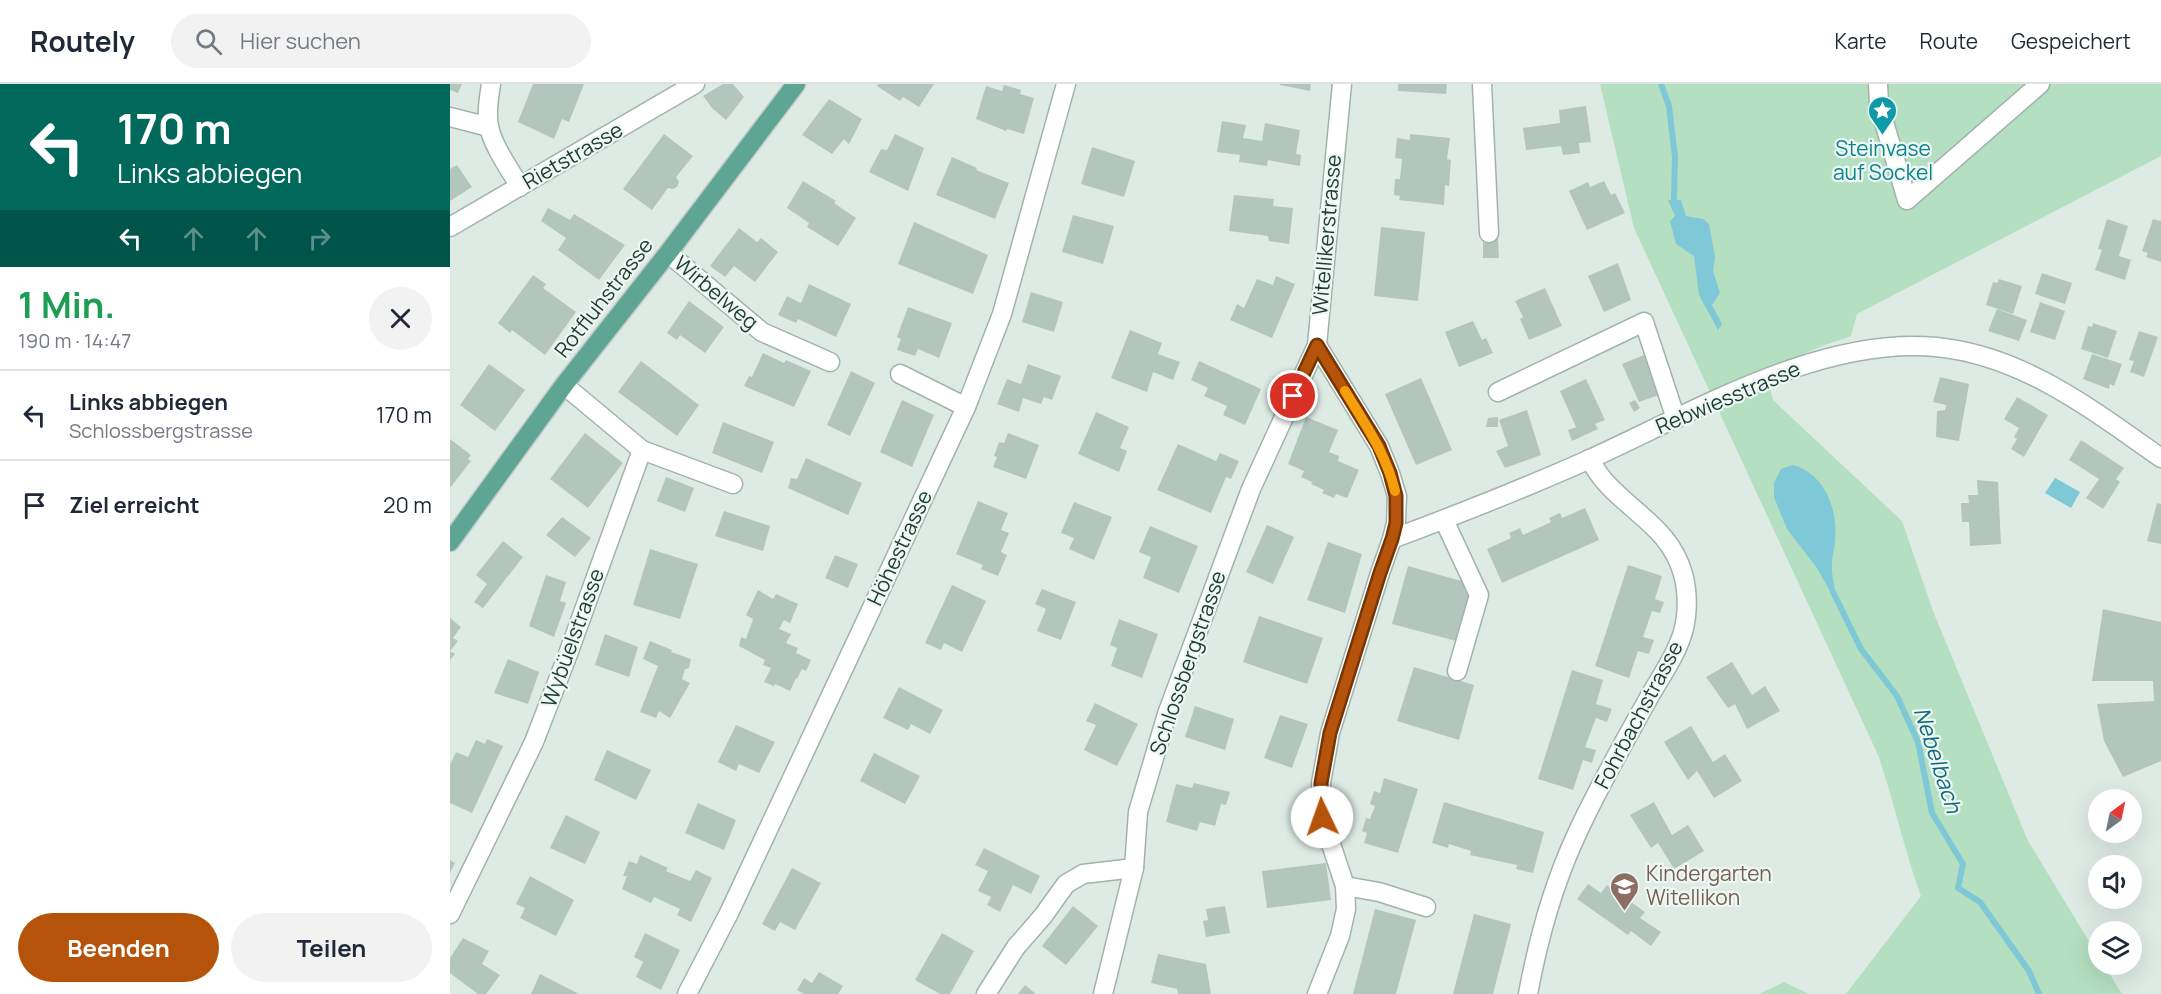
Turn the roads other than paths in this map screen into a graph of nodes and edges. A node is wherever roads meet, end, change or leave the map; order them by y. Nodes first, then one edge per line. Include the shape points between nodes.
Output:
1 (491, 84) edge
2 (695, 84) edge
3 (796, 84) edge
4 (1066, 84) edge
5 (1342, 84) edge
6 (1482, 84) edge
7 (1878, 84) edge
8 (2040, 84) edge
9 (450, 117) edge
10 (489, 127) junction
11 (520, 187) junction
12 (450, 227) edge
13 (1489, 233) dead end
14 (668, 254) junction
15 (1317, 345) junction
16 (830, 362) dead end
17 (900, 374) dead end
18 (564, 385) junction
19 (1498, 392) dead end
20 (966, 407) junction
21 (1676, 419) junction
22 (642, 450) junction
23 (2161, 458) edge
24 (1588, 459) junction
25 (733, 484) dead end
26 (1444, 519) junction
27 (1392, 539) junction
28 (450, 542) edge
29 (1457, 671) dead end
30 (1134, 868) junction
31 (1345, 886) junction
32 (1426, 907) dead end
33 (450, 914) edge
34 (687, 994) edge
35 (986, 994) edge
36 (1103, 994) edge
37 (1317, 994) edge
38 (1528, 994) edge

1 - 10 street
2 - 11 street, Rietstrasse
3 - 14 main road, Rotfluhstrasse
4 - 20 street, Höhestrasse via 1002,314
5 - 15 street, Witellikerstrasse
6 - 13 street
7 - 8 street via 1879,105 1907,200
9 - 10 street
10 - 11 street
11 - 12 street, Rietstrasse
14 - 16 street, Wirbelweg via 762,332
14 - 18 main road, Rotfluhstrasse
15 - 27 street, Witellikerstrasse via 1379,446 1390,473 1396,496
15 - 30 street, Schlossbergstrasse via 1251,489 1167,714 1138,812
17 - 20 street
18 - 22 street
18 - 28 main road, Rotfluhstrasse
19 - 21 street via 1644,322
20 - 34 street, Höhestrasse via 729,913
21 - 23 street, Rebwiesstrasse via 1775,374 1864,349 1938,347 1988,357 2035,375 2106,418
21 - 24 street, Rebwiesstrasse
22 - 25 street
22 - 33 street, Wybüelstrasse via 534,742
24 - 26 street, Rebwiesstrasse
24 - 38 street, Fohrbachstrasse via 1607,485 1652,523 1670,544 1683,573 1687,602 1683,633 1611,765 1553,889
26 - 27 street, Rebwiesstrasse
26 - 29 street via 1479,595
27 - 31 street, Witellikerstrasse via 1330,733 1321,783 1322,817
30 - 35 street via 1083,874 1066,884 1016,947
30 - 36 street, Schlossbergstrasse
31 - 32 street
31 - 37 street, Witellikerstrasse via 1346,909 1340,936

